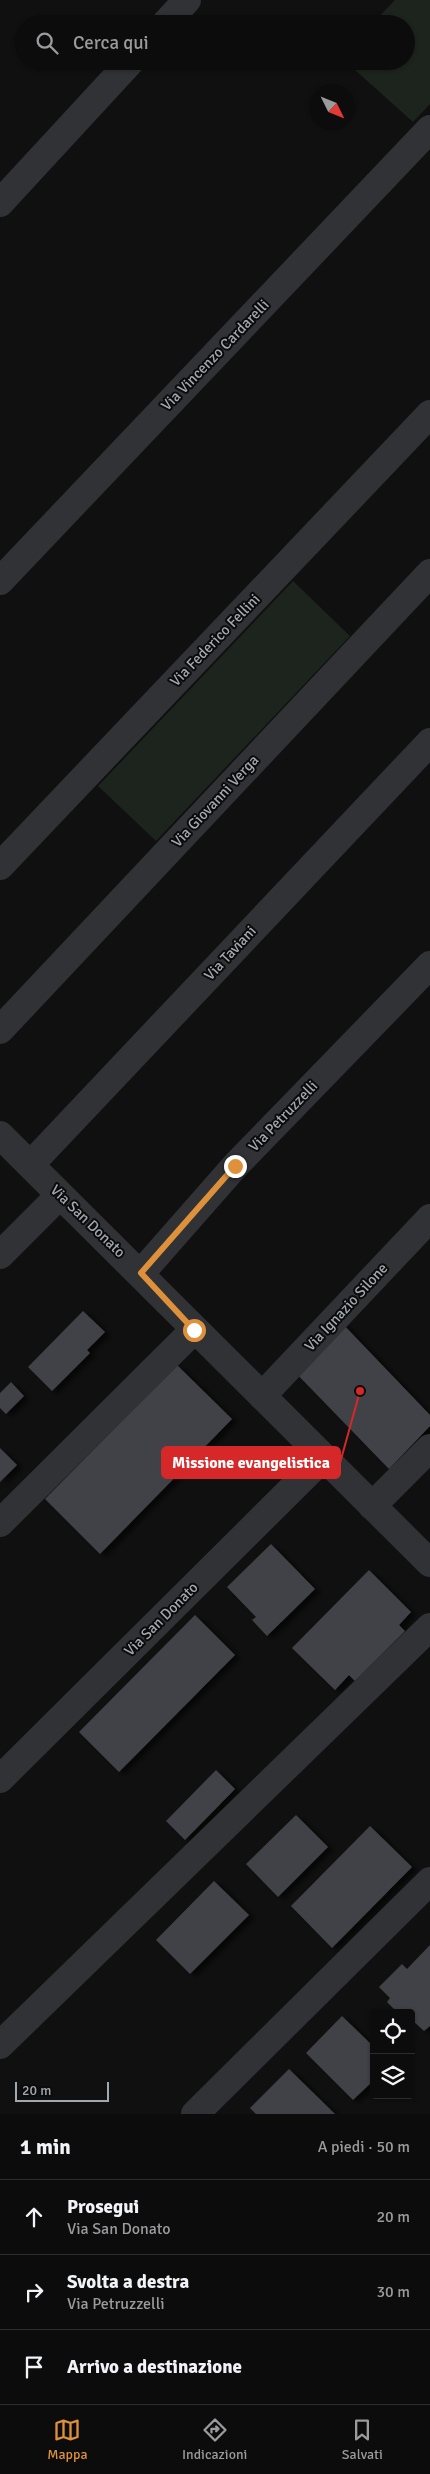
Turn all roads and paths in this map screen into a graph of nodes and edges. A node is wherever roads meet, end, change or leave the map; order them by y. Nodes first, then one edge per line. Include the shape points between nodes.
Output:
1 (187, 0) edge
2 (174, 15) edge
3 (123, 70) edge
4 (430, 129) edge
5 (0, 203) edge
6 (430, 414) edge
7 (430, 573) edge
8 (0, 581) edge
9 (430, 742) edge
10 (0, 866) edge
11 (430, 965) edge
12 (0, 1030) edge
13 (0, 1135) edge
14 (31, 1164) junction
15 (60, 1195) junction
16 (430, 1218) edge
17 (0, 1255) edge
18 (141, 1273) junction
19 (194, 1330) junction
20 (262, 1396) junction
21 (430, 1448) edge
22 (323, 1458) junction
23 (372, 1506) junction
24 (0, 1523) edge
25 (430, 1563) edge
26 (430, 1627) edge
27 (0, 1779) edge
28 (430, 1881) edge
29 (0, 2045) edge
30 (195, 2114) edge

1 - 2 street
3 - 5 street
4 - 8 street, Via Vincenzo Cardarelli
6 - 10 street, Via Federico Fellini
7 - 12 street, Via Giovanni Verga
9 - 14 street, Via Taviani
11 - 18 street, Via Petruzzelli via 235,1166
13 - 14 street, Via San Donato
14 - 15 street, Via San Donato
15 - 17 street
15 - 18 street, Via San Donato
16 - 20 street, Via Ignazio Silone
18 - 19 street, Via San Donato
19 - 20 street, Via San Donato
19 - 24 street
20 - 22 street, Via San Donato
21 - 23 street
22 - 23 street, Via San Donato
22 - 27 street, Via San Donato
23 - 25 street, Via San Donato
26 - 29 street
28 - 30 street

